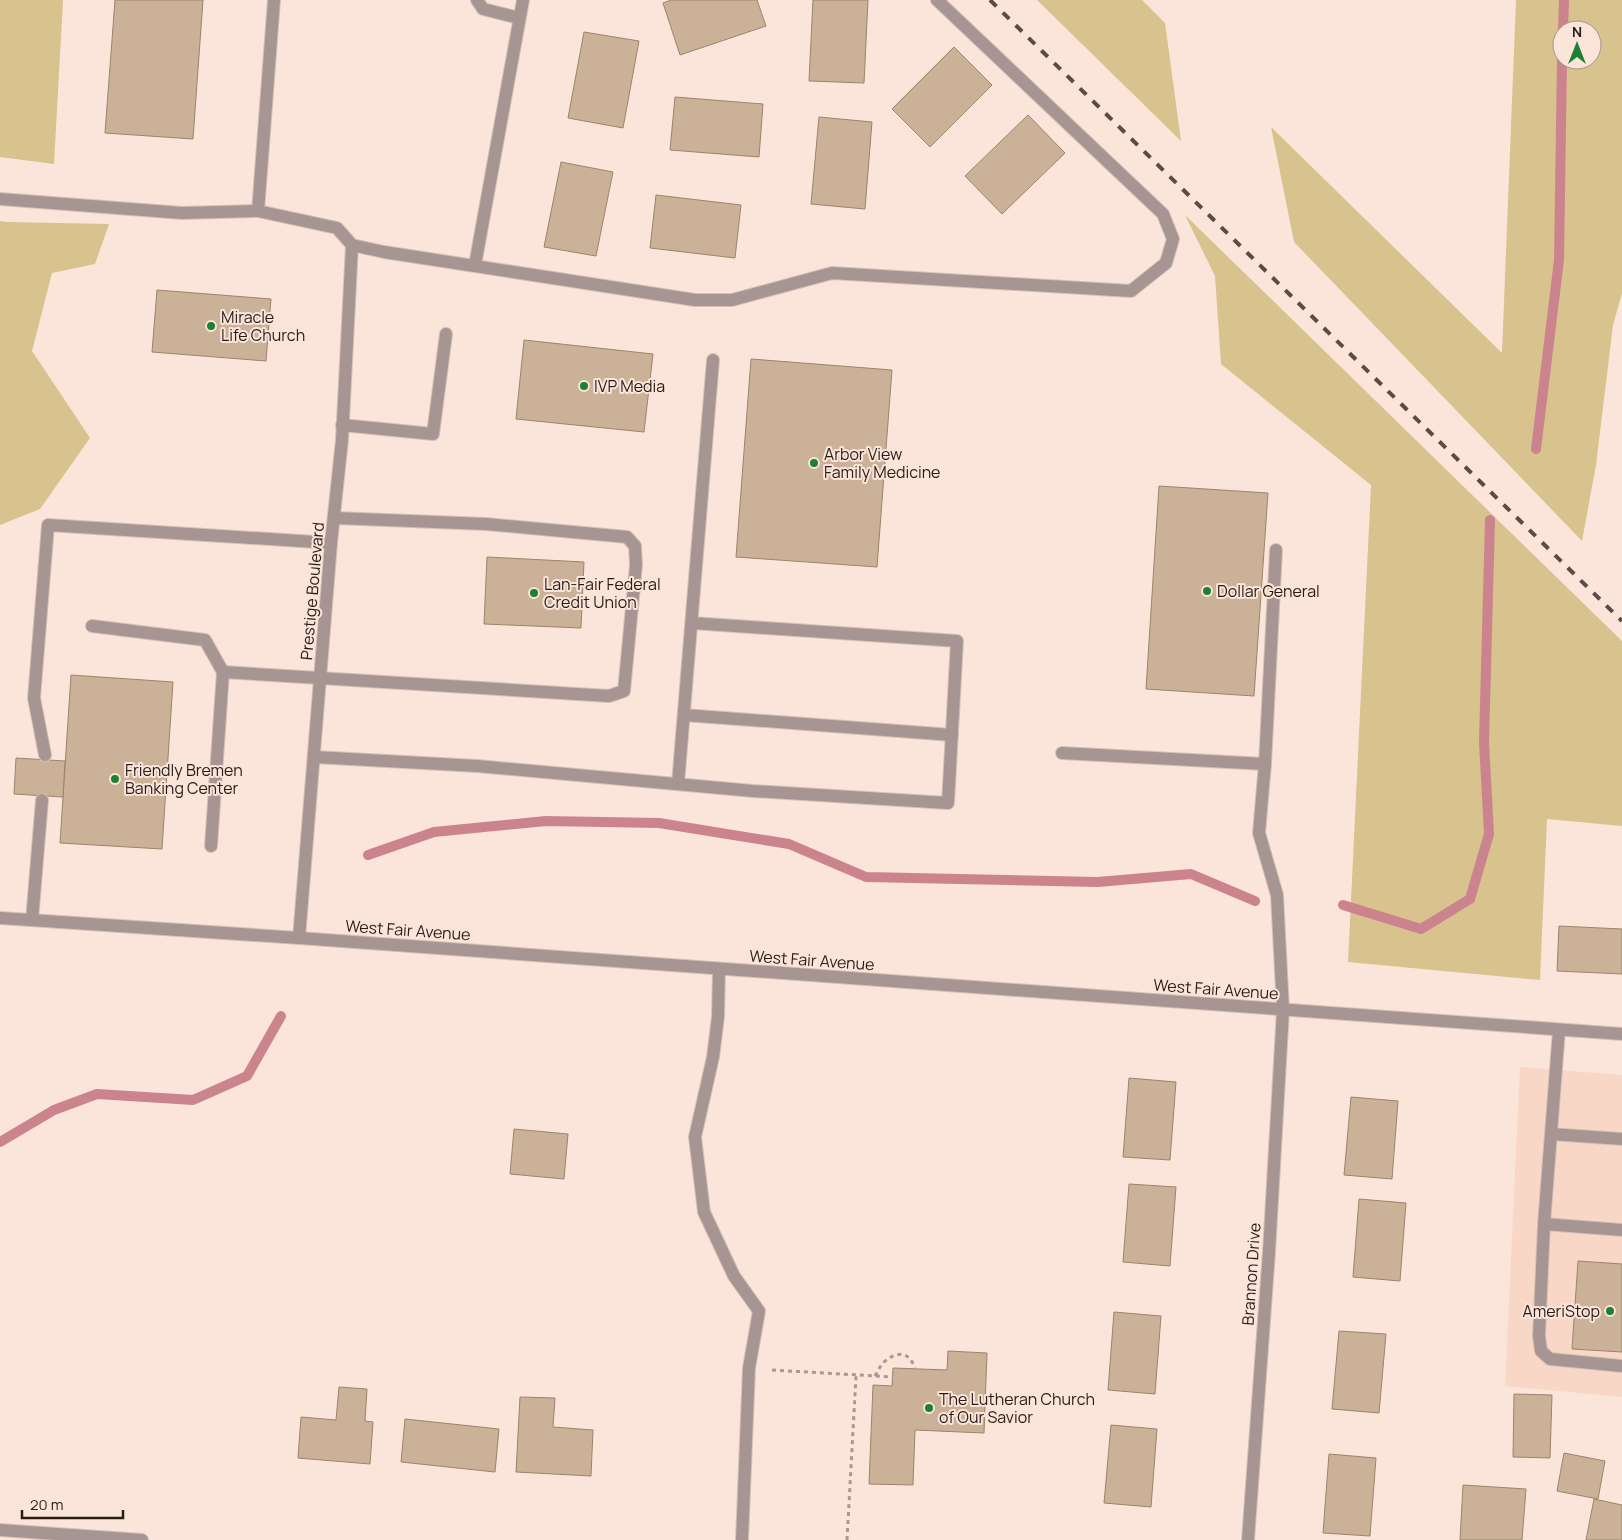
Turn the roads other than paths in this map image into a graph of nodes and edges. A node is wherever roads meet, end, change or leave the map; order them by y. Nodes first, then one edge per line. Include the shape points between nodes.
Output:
1 (274, 0) edge
2 (477, 0) edge
3 (523, 0) edge
4 (937, 0) edge
5 (519, 18) junction
6 (0, 199) edge
7 (258, 211) junction
8 (352, 245) junction
9 (475, 265) junction
10 (446, 334) dead end
11 (713, 360) dead end
12 (342, 426) junction
13 (335, 518) junction
14 (331, 543) junction
15 (1276, 550) dead end
16 (692, 623) junction
17 (92, 626) dead end
18 (223, 672) junction
19 (321, 678) junction
20 (684, 715) junction
21 (952, 735) junction
22 (1062, 753) dead end
23 (45, 755) dead end
24 (314, 757) junction
25 (1265, 764) junction
26 (678, 784) junction
27 (42, 800) dead end
28 (211, 846) dead end
29 (0, 918) edge
30 (32, 920) junction
31 (299, 938) junction
32 (719, 969) junction
33 (1283, 1010) junction
34 (1559, 1030) junction
35 (1622, 1034) edge
36 (1551, 1134) junction
37 (1622, 1139) edge
38 (1544, 1224) junction
39 (1622, 1230) edge
40 (1622, 1366) edge
41 (0, 1530) edge
42 (142, 1540) edge
43 (742, 1540) edge
44 (1248, 1540) edge

1 - 7 street
2 - 5 street via 483,9
3 - 5 street
4 - 9 street via 1163,214 1173,239 1166,263 1131,291 832,273 732,300 695,300
5 - 9 street
6 - 7 street via 182,213
7 - 8 street via 337,228
8 - 9 street
8 - 12 street, Prestige Boulevard
10 - 12 street via 433,434
11 - 16 street
12 - 13 street, Prestige Boulevard
13 - 14 street, Prestige Boulevard
13 - 19 street via 486,524 627,537 635,546 636,565 624,691 609,696
14 - 19 street, Prestige Boulevard
14 - 23 street via 48,526 34,698
15 - 25 street, Brannon Drive
16 - 20 street
16 - 21 street via 957,641
17 - 18 street via 205,640
18 - 19 street
18 - 28 street
19 - 24 street, Prestige Boulevard
20 - 21 street
20 - 26 street
21 - 26 street via 948,804
22 - 25 street
24 - 26 street via 477,766
24 - 31 street, Prestige Boulevard
25 - 33 street, Brannon Drive via 1259,833 1277,895
27 - 30 street
29 - 30 street, West Fair Avenue
30 - 31 street, West Fair Avenue
31 - 32 street, West Fair Avenue
32 - 33 street, West Fair Avenue
32 - 43 street via 713,1057 696,1136 704,1212 734,1276 759,1311 749,1368
33 - 34 street, West Fair Avenue
33 - 44 street, Brannon Drive
34 - 35 street, West Fair Avenue
34 - 36 street
36 - 37 street
36 - 38 street
38 - 39 street
38 - 40 street via 1541,1350 1550,1359
41 - 42 street

